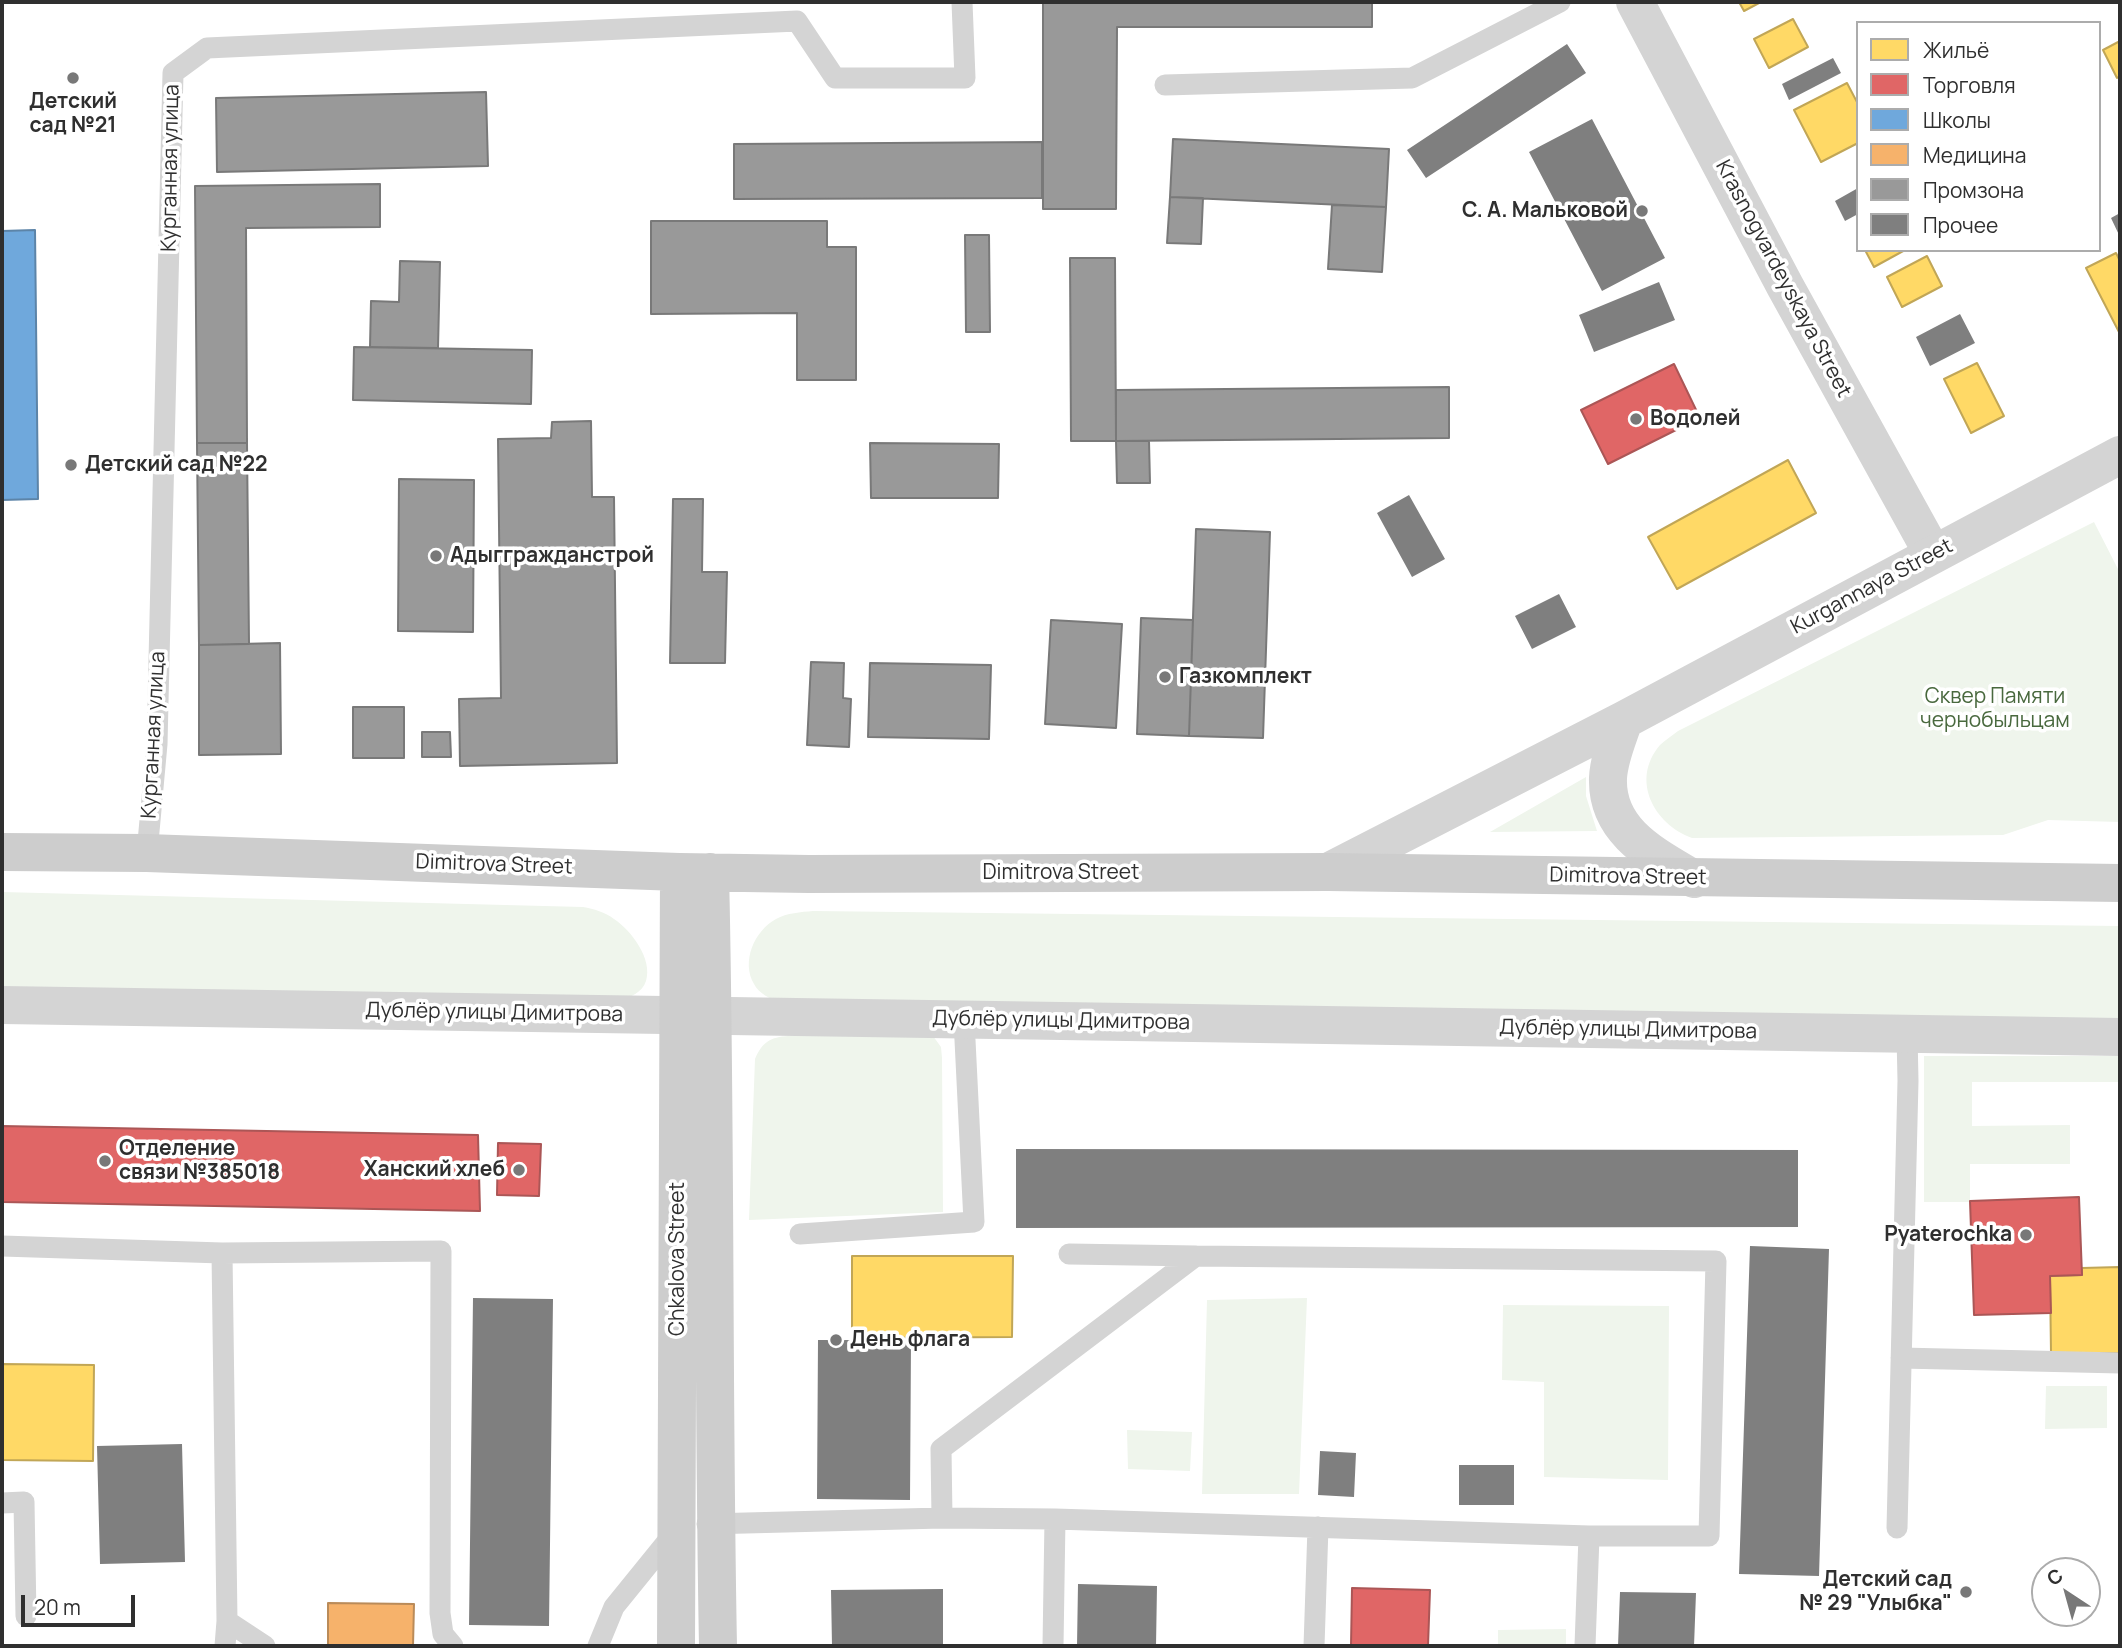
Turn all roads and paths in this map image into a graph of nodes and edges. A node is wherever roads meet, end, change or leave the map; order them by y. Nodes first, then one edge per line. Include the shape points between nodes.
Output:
1 (962, 2) edge
2 (1560, 2) edge
3 (1635, 2) edge
4 (798, 11) edge
5 (1165, 85) dead end
6 (2116, 467) edge
7 (1933, 554) junction
8 (1625, 720) junction
9 (2, 852) edge
10 (146, 853) junction
11 (694, 872) junction
12 (1328, 872) junction
13 (1694, 879) junction
14 (2120, 883) edge
15 (2, 1005) edge
16 (697, 1016) junction
17 (964, 1020) junction
18 (1906, 1034) junction
19 (2120, 1037) edge
20 (800, 1234) dead end
21 (2, 1246) edge
22 (222, 1253) junction
23 (1069, 1254) dead end
24 (1196, 1255) junction
25 (1901, 1358) junction
26 (2120, 1363) edge
27 (2, 1503) edge
28 (942, 1518) junction
29 (1055, 1519) junction
30 (716, 1523) junction
31 (678, 1527) junction
32 (1318, 1527) junction
33 (1897, 1528) dead end
34 (1588, 1536) junction
35 (26, 1616) dead end
36 (228, 1621) junction
37 (225, 1646) edge
38 (265, 1646) edge
39 (453, 1646) edge
40 (598, 1646) edge
41 (676, 1646) edge
42 (718, 1646) edge
43 (1053, 1646) edge
44 (1314, 1646) edge
45 (1585, 1646) edge

1 - 4 lane, Курганная улица via 965,78 835,78
2 - 5 lane via 1412,78
3 - 7 street, Krasnogvardeyskaya Street
4 - 10 lane, Курганная улица via 207,48 173,73 157,744
6 - 7 street, Kurgannaya Street
7 - 8 street, Kurgannaya Street
8 - 12 street, Kurgannaya Street
8 - 13 street via 1608,777 1614,810 1631,837
9 - 10 main road, Dimitrova Street
10 - 11 main road, Dimitrova Street
11 - 12 main road, Dimitrova Street
11 - 16 main road, Chkalova Street
12 - 13 main road, Dimitrova Street
13 - 14 main road, Dimitrova Street
15 - 16 street, Дублёр улицы Димитрова
16 - 17 street, Дублёр улицы Димитрова
16 - 30 main road, Chkalova Street
16 - 31 main road, Chkalova Street
17 - 18 street, Дублёр улицы Димитрова
17 - 20 lane via 974,1223
18 - 19 street, Дублёр улицы Димитрова
18 - 25 lane
21 - 22 lane
22 - 36 lane
22 - 39 lane via 441,1251 440,1613 443,1634
23 - 24 lane
24 - 28 lane via 941,1449
24 - 34 lane via 1716,1261 1709,1536
25 - 26 lane
25 - 33 lane
27 - 35 lane via 24,1502
28 - 29 lane
28 - 30 lane
29 - 32 lane
29 - 43 lane
30 - 31 lane
30 - 42 main road, Chkalova Street
31 - 40 lane via 614,1607
31 - 41 main road, Chkalova Street
32 - 34 lane
32 - 44 lane
34 - 45 lane
36 - 37 lane
36 - 38 lane

